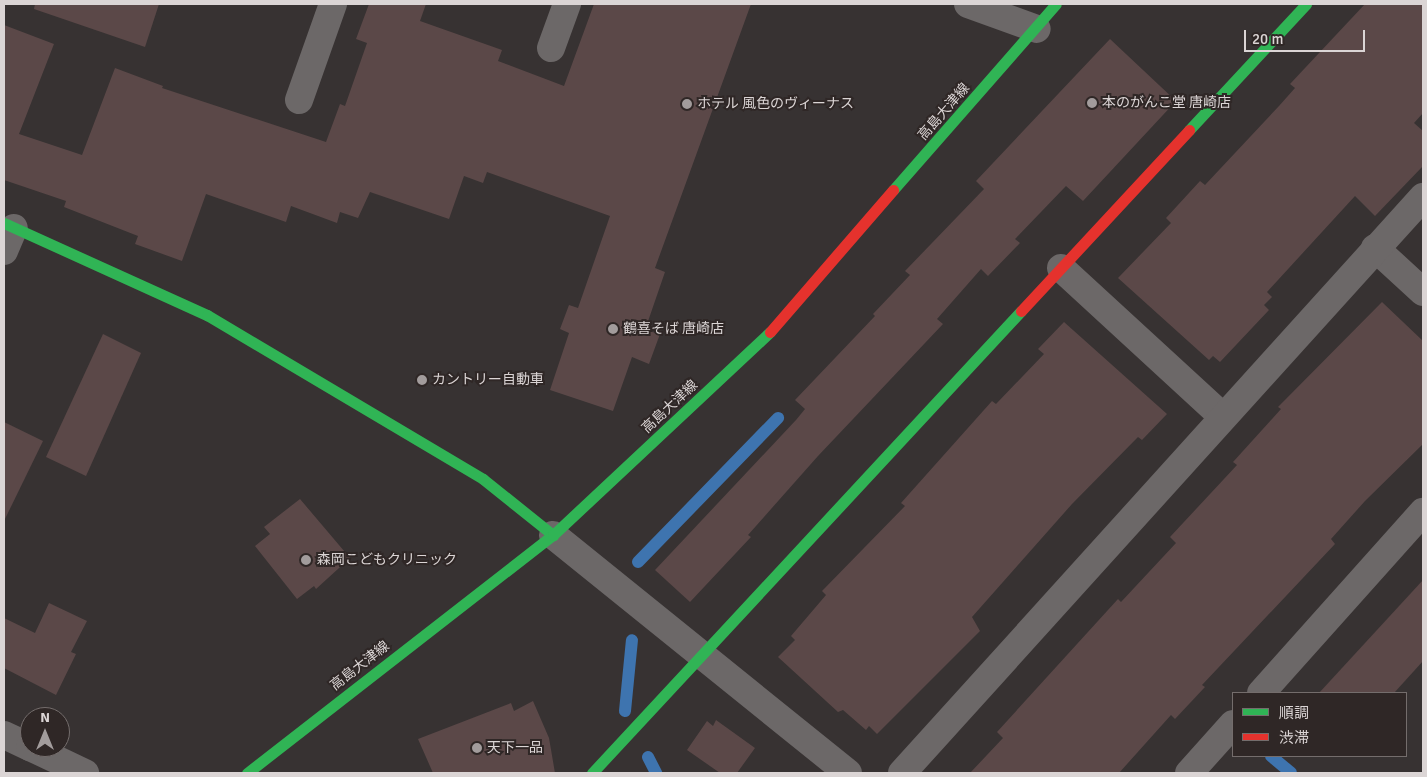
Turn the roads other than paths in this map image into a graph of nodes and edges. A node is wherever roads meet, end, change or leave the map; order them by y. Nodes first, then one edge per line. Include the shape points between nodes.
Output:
1 (333, 4) edge
2 (567, 4) edge
3 (968, 4) edge
4 (1056, 4) edge
5 (1306, 4) edge
6 (1037, 29) junction
7 (551, 48) dead end
8 (299, 100) dead end
9 (1423, 197) edge
10 (7, 234) edge
11 (1376, 248) junction
12 (1061, 268) junction
13 (1423, 292) edge
14 (1223, 417) junction
15 (1423, 512) edge
16 (552, 535) junction
17 (702, 655) junction
18 (1261, 692) edge
19 (1232, 725) edge
20 (4, 735) edge
21 (20, 742) edge
22 (51, 757) edge
23 (85, 773) edge
24 (247, 773) edge
25 (592, 773) edge
26 (848, 773) edge
27 (902, 773) edge
28 (1189, 773) edge

1 - 8 street
2 - 7 street
3 - 6 street
4 - 6 street, 高島大津線
5 - 12 street
6 - 16 street, 高島大津線 via 757,347
9 - 11 street
10 - 16 street via 207,315 483,479
11 - 13 street
11 - 14 street
12 - 14 street
12 - 17 street
14 - 27 street
15 - 18 street
16 - 17 street
16 - 24 street, 高島大津線
17 - 25 street
17 - 26 street
19 - 28 street
20 - 21 street
22 - 23 street

